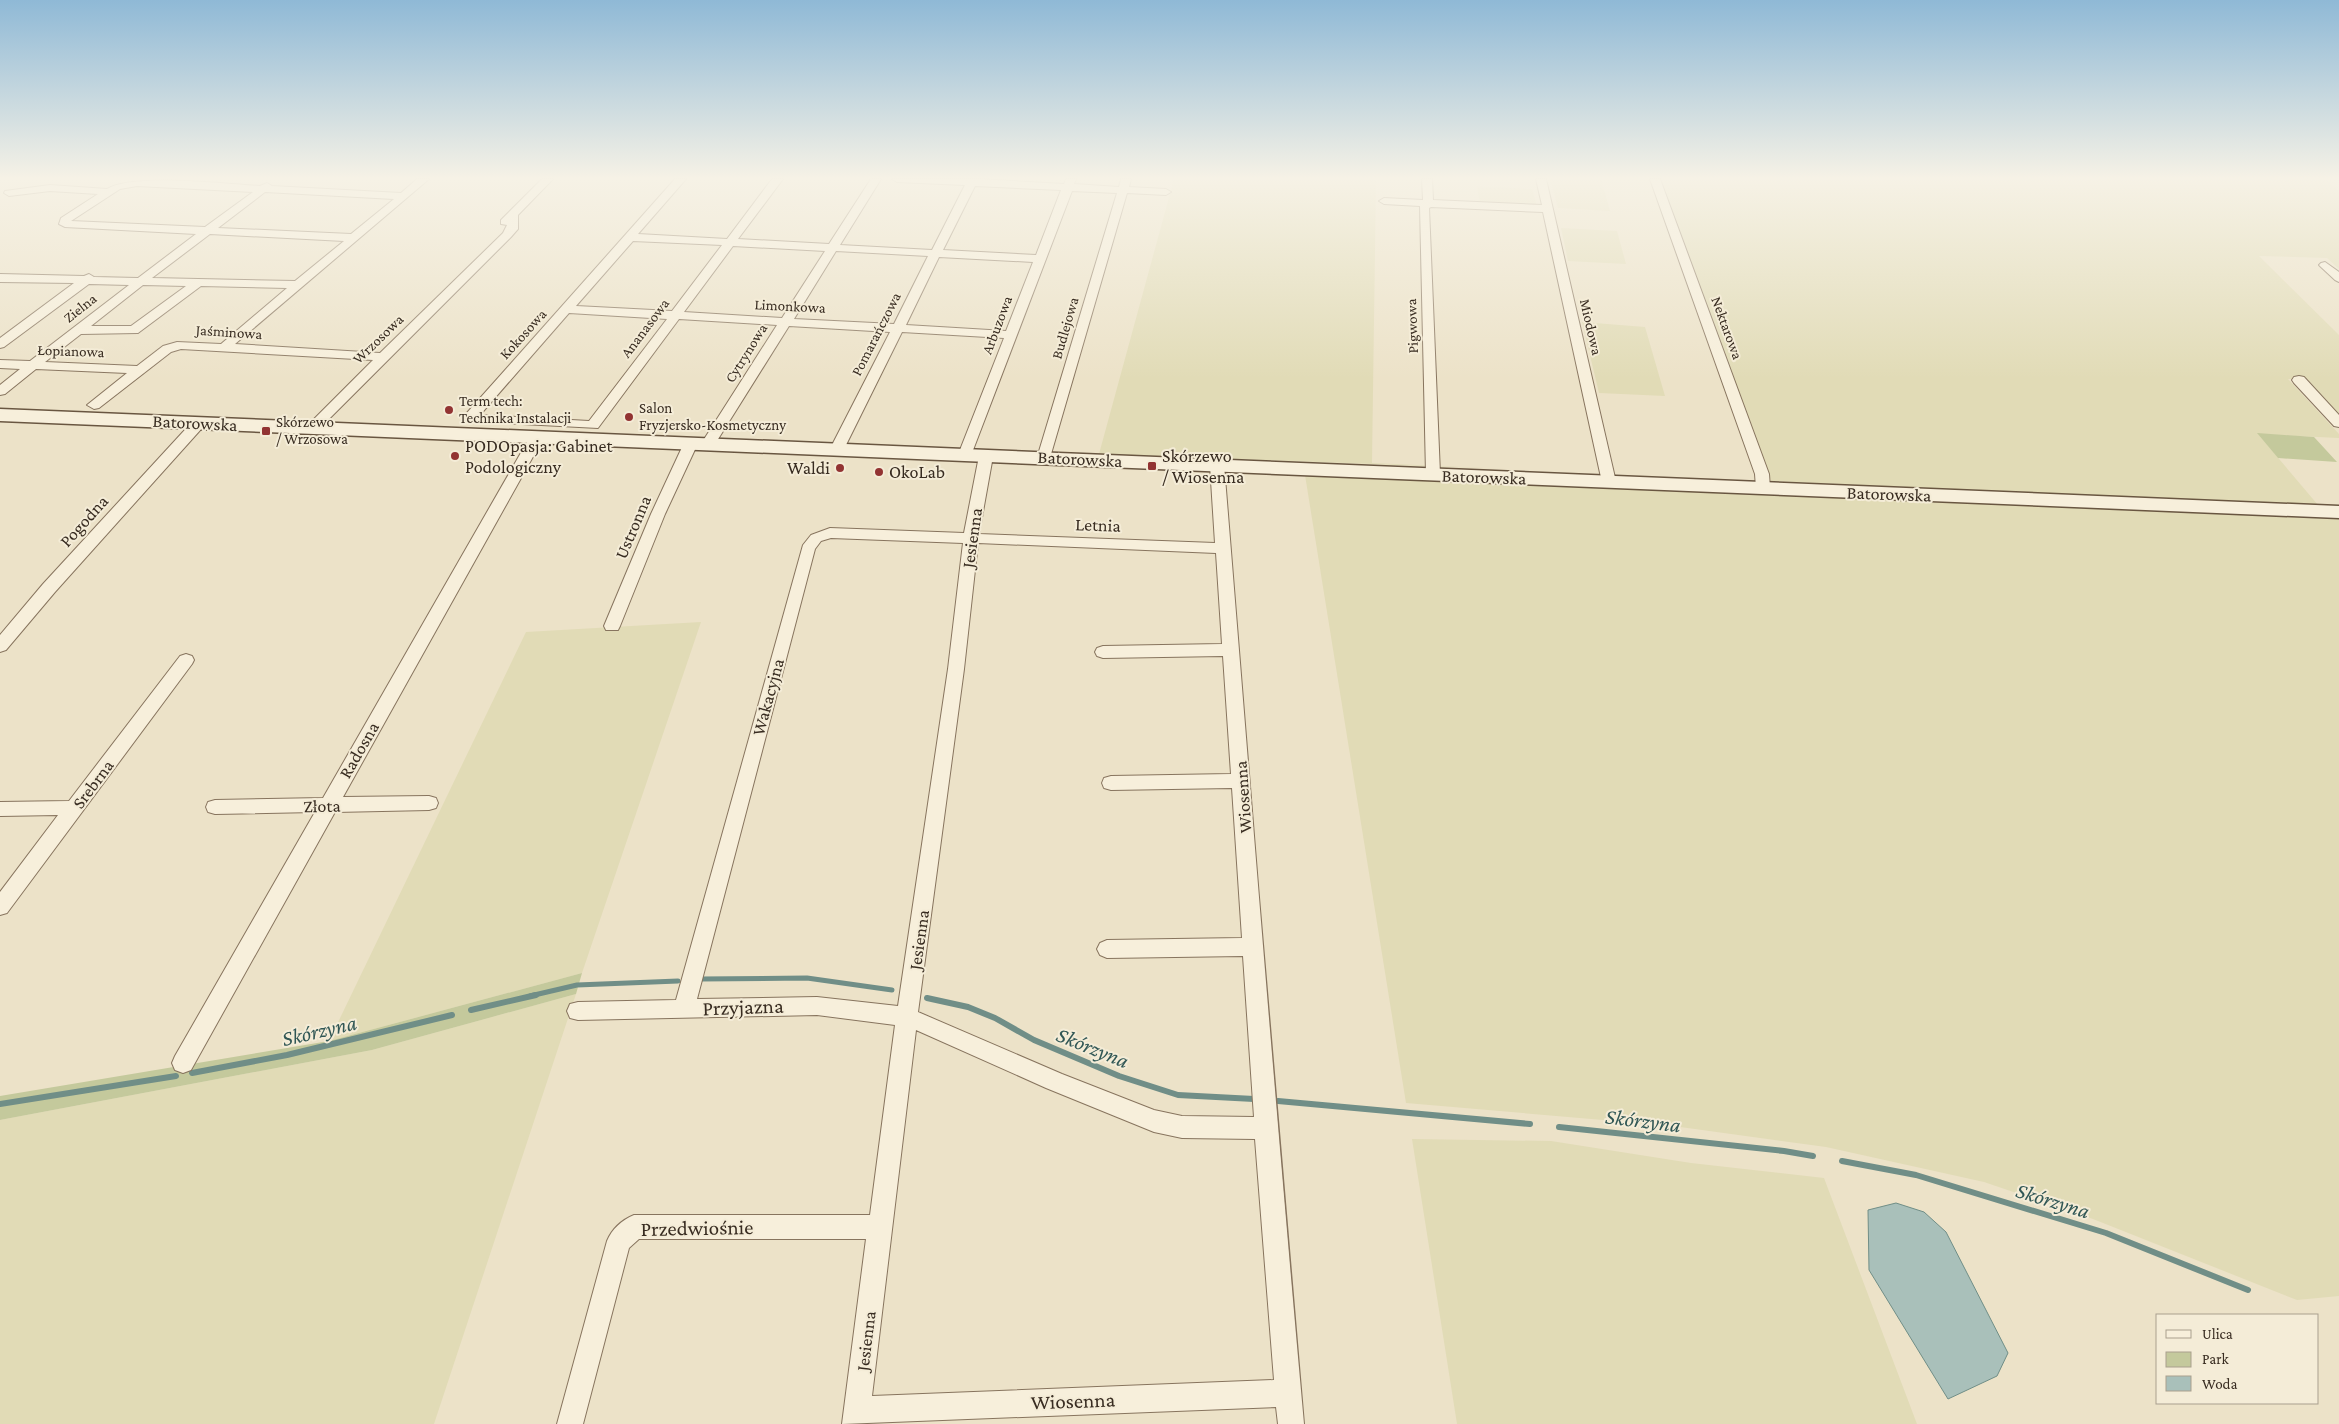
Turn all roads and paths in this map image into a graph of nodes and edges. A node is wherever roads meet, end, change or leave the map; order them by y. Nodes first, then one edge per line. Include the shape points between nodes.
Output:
1 (187, 245) edge
2 (345, 245) edge
3 (496, 245) edge
4 (623, 245) edge
5 (727, 245) edge
6 (789, 245) edge
7 (835, 245) edge
8 (939, 245) edge
9 (1045, 245) edge
10 (1107, 245) edge
11 (1425, 245) edge
12 (1556, 245) edge
13 (1679, 245) edge
14 (833, 248) junction
15 (935, 253) junction
16 (1040, 259) junction
17 (2325, 265) dead end
18 (0, 278) edge
19 (89, 278) junction
20 (2339, 278) edge
21 (142, 280) junction
22 (199, 282) junction
23 (299, 285) junction
24 (567, 309) junction
25 (676, 316) junction
26 (785, 322) junction
27 (898, 328) junction
28 (80, 330) junction
29 (1011, 335) junction
30 (0, 344) edge
31 (223, 348) junction
32 (382, 357) junction
33 (0, 364) edge
34 (33, 366) junction
35 (140, 370) junction
36 (2299, 380) dead end
37 (0, 391) edge
38 (94, 405) dead end
39 (0, 415) edge
40 (2339, 423) edge
41 (198, 424) junction
42 (593, 425) joint
43 (312, 428) junction
44 (538, 437) junction
45 (700, 444) junction
46 (836, 449) junction
47 (965, 455) junction
48 (986, 456) junction
49 (1044, 458) junction
50 (1217, 465) junction
51 (1433, 474) junction
52 (1609, 482) junction
53 (1763, 488) junction
54 (2339, 512) edge
55 (971, 539) junction
56 (1223, 548) junction
57 (612, 626) dead end
58 (0, 646) edge
59 (1230, 650) junction
60 (1103, 652) dead end
61 (186, 660) dead end
62 (1242, 781) junction
63 (1111, 783) dead end
64 (429, 803) dead end
65 (327, 806) junction
66 (215, 807) dead end
67 (74, 808) junction
68 (0, 809) edge
69 (0, 907) edge
70 (1254, 947) junction
71 (1107, 949) dead end
72 (684, 1009) junction
73 (578, 1011) dead end
74 (907, 1018) junction
75 (183, 1063) dead end
76 (1266, 1128) junction
77 (879, 1227) junction
78 (1289, 1393) junction
79 (856, 1417) edge
80 (570, 1424) edge
81 (1291, 1424) edge

1 - 21 street, Zielna
2 - 23 street
3 - 32 street, Wrzosowa
4 - 24 street, Kokosowa
5 - 25 street, Ananasowa
6 - 14 street
7 - 14 street, Cytrynowa
8 - 15 street, Pomarańczowa
9 - 16 street, Arbuzowa
10 - 49 street, Budlejowa
11 - 51 street, Pigwowa
12 - 52 street, Miodowa
13 - 53 street, Nektarowa via 1762,474
14 - 15 street
14 - 26 street, Cytrynowa
15 - 16 street
15 - 27 street, Pomarańczowa
16 - 29 street, Arbuzowa
17 - 20 street
18 - 19 street
19 - 21 street
19 - 30 street
21 - 22 street
21 - 28 street, Zielna
22 - 23 street
22 - 28 street via 134,330
23 - 31 street
24 - 25 street, Limonkowa
24 - 42 street, Kokosowa via 470,418
25 - 26 street, Limonkowa
25 - 42 street, Ananasowa
26 - 27 street, Limonkowa
26 - 45 street, Cytrynowa
27 - 29 street, Limonkowa
27 - 46 street, Pomarańczowa
28 - 34 street, Zielna
29 - 47 street, Arbuzowa
31 - 32 street, Jaśminowa
31 - 35 street, Jaśminowa via 181,345 167,349
32 - 43 street, Wrzosowa
33 - 34 street, Łopianowa
34 - 35 street, Łopianowa
34 - 37 street, Zielna
35 - 38 street, Jaśminowa
36 - 40 street
39 - 41 street, Batorowska
41 - 43 street, Batorowska
41 - 58 street, Pogodna
43 - 44 street, Batorowska
44 - 45 street, Batorowska
44 - 65 street, Radosna
45 - 46 street, Batorowska
45 - 57 street, Ustronna via 658,514
46 - 47 street, Batorowska
47 - 48 street, Batorowska
48 - 49 street, Batorowska
48 - 55 street, Jesienna
49 - 50 street, Batorowska
50 - 51 street, Batorowska
50 - 56 street, Wiosenna
51 - 52 street, Batorowska
52 - 53 street, Batorowska
53 - 54 street, Batorowska
55 - 56 street, Letnia
55 - 72 street, Wakacyjna via 830,533 816,538 808,548
55 - 74 street, Jesienna
56 - 59 street, Wiosenna
59 - 60 street
59 - 62 street, Wiosenna
61 - 67 street, Srebrna
62 - 63 street
62 - 70 street, Wiosenna
64 - 65 street, Złota
65 - 66 street, Złota
65 - 75 street, Radosna
67 - 68 street
67 - 69 street, Srebrna
70 - 71 street
70 - 76 street, Wiosenna
72 - 73 street, Przyjazna
72 - 74 street, Przyjazna via 816,1006
74 - 76 street via 1154,1121 1182,1127
74 - 77 street, Jesienna
76 - 78 street, Wiosenna
77 - 79 street, Jesienna
77 - 80 street, Przedwiośnie via 634,1227 618,1241
78 - 79 street, Wiosenna
78 - 81 street, Wiosenna

